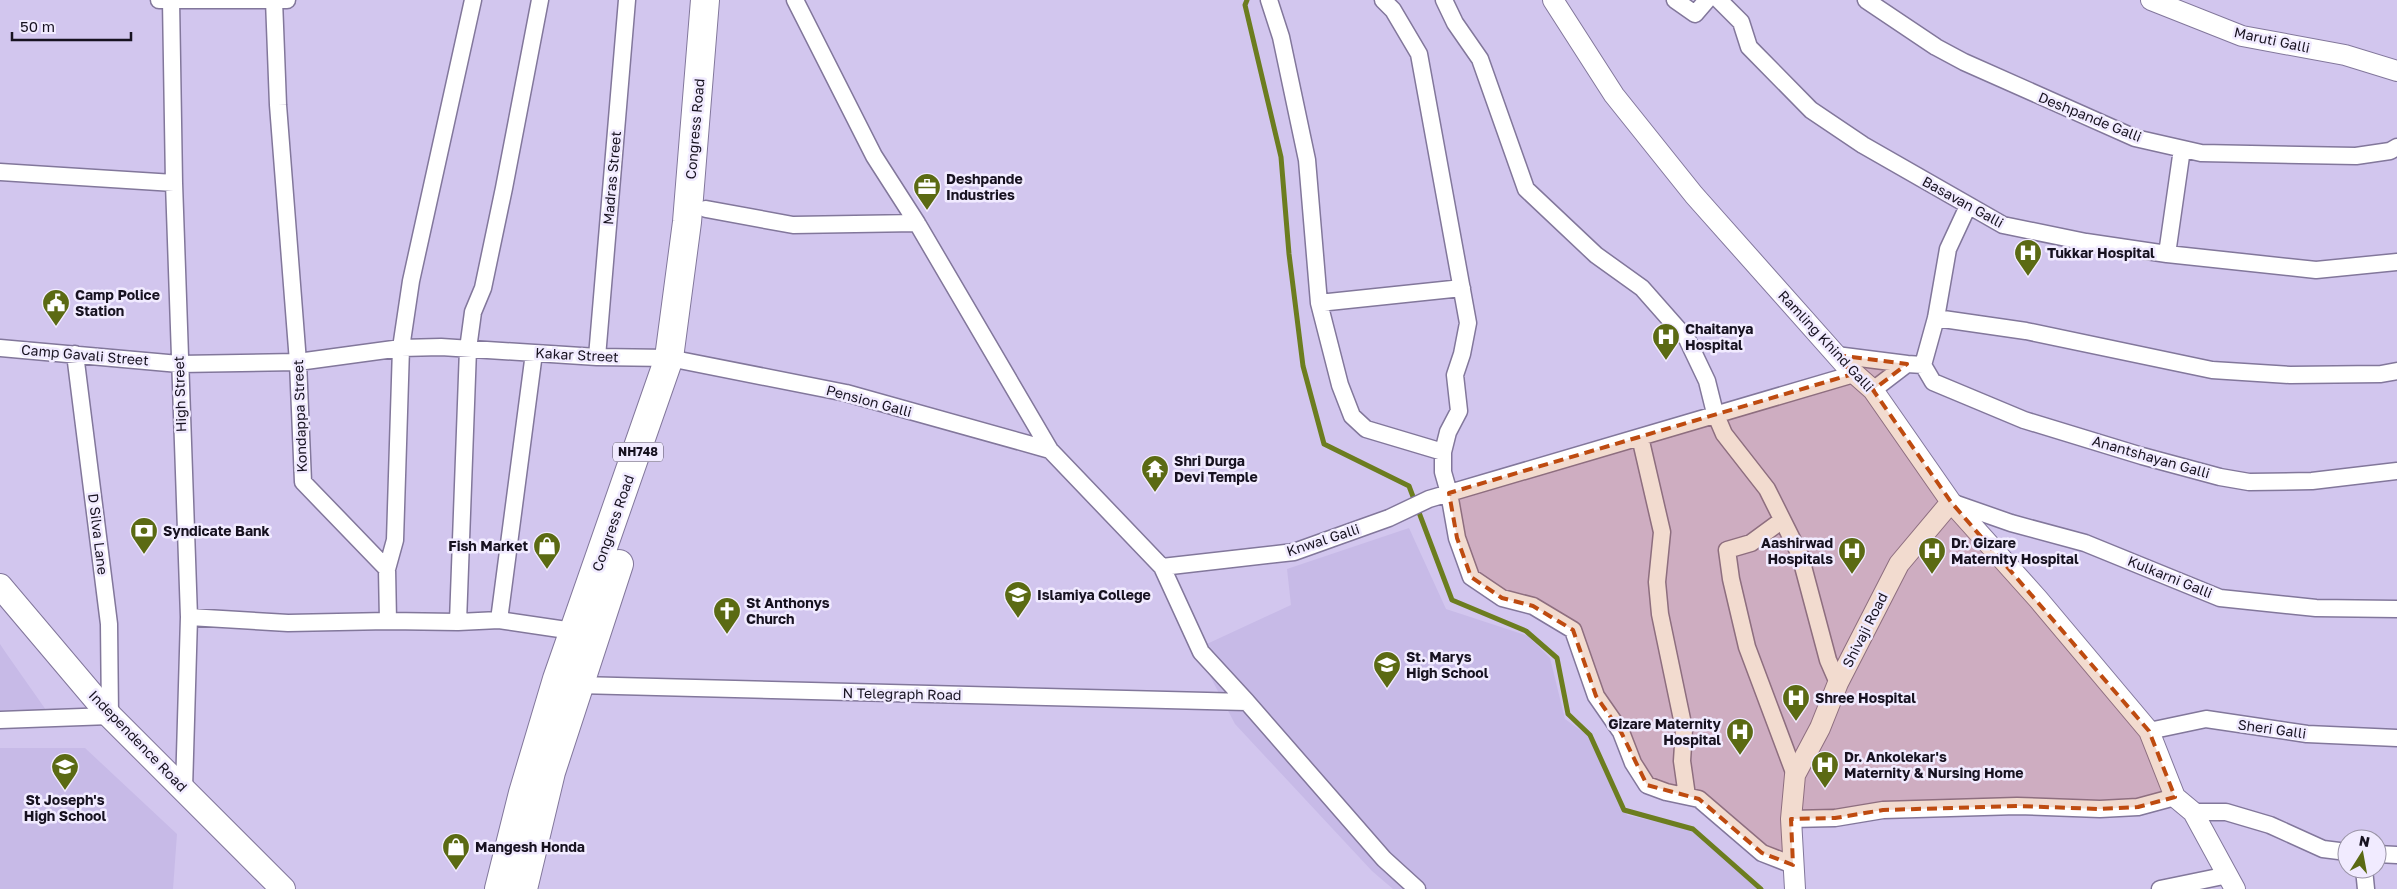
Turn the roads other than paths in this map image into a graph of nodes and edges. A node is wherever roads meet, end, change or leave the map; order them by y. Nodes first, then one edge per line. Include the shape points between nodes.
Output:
1 (167, 0) edge
2 (278, 0) edge
3 (473, 0) edge
4 (540, 0) edge
5 (627, 0) edge
6 (705, 0) edge
7 (723, 0) edge
8 (795, 0) edge
9 (1268, 0) edge
10 (1383, 0) edge
11 (1444, 0) edge
12 (1553, 0) edge
13 (1675, 0) edge
14 (1707, 0) edge
15 (1719, 0) edge
16 (1866, 0) edge
17 (2151, 0) edge
18 (2397, 71) edge
19 (2397, 147) edge
20 (2182, 149) junction
21 (0, 172) edge
22 (174, 183) junction
23 (1968, 206) junction
24 (706, 209) junction
25 (917, 223) junction
26 (2167, 254) junction
27 (2397, 262) edge
28 (1462, 288) junction
29 (1319, 303) junction
30 (1936, 318) junction
31 (0, 348) edge
32 (401, 348) junction
33 (468, 349) junction
34 (534, 353) junction
35 (75, 354) junction
36 (1836, 355) junction
37 (597, 357) junction
38 (677, 359) junction
39 (298, 362) junction
40 (179, 364) junction
41 (1915, 364) junction
42 (2397, 371) edge
43 (1854, 374) junction
44 (1873, 390) junction
45 (1715, 413) junction
46 (1640, 436) junction
47 (1050, 450) junction
48 (1443, 452) junction
49 (2397, 471) edge
50 (1449, 493) junction
51 (1951, 502) junction
52 (1781, 521) junction
53 (1162, 567) junction
54 (387, 569) junction
55 (0, 586) edge
56 (2397, 609) edge
57 (189, 617) junction
58 (499, 620) junction
59 (388, 621) junction
60 (458, 622) junction
61 (585, 632) junction
62 (567, 682) junction
63 (1838, 683) junction
64 (1248, 702) junction
65 (110, 716) junction
66 (0, 720) edge
67 (2149, 731) junction
68 (2397, 738) edge
69 (1795, 775) junction
70 (184, 789) junction
71 (1687, 796) junction
72 (2175, 797) junction
73 (2193, 812) junction
74 (1791, 820) junction
75 (2337, 851) edge
76 (1793, 865) junction
77 (2232, 882) edge
78 (283, 889) edge
79 (499, 889) edge
80 (523, 889) edge
81 (1417, 889) edge
82 (1795, 889) edge
83 (2160, 889) edge

1 - 2 street
1 - 22 street, High Street
2 - 39 street, Kondappa Street via 278,105
3 - 32 street via 411,281
4 - 33 street via 504,188 482,288 473,312
5 - 37 street, Madras Street
6 - 38 highway, Congress Road / NH748
7 - 24 highway, Congress Road / NH748
8 - 25 street via 874,156
9 - 29 street via 1281,37 1307,160
10 - 28 street via 1393,10 1418,54
11 - 45 street via 1454,23 1480,59 1526,189 1596,255 1642,288 1687,339 1707,381
12 - 36 street, Ramling Khind Galli via 1614,95 1694,195
13 - 14 street via 1695,14
15 - 23 street, Basavan Galli via 1741,22 1749,47 1811,110 1863,146
16 - 20 street, Deshpande Galli via 1964,62 2135,138
17 - 18 street, Maruti Galli via 2242,36 2345,55
19 - 20 street, Deshpande Galli via 2356,156 2201,153
20 - 26 street
21 - 22 street
22 - 40 street, High Street
23 - 26 street, Basavan Galli via 2003,226
23 - 30 street via 1948,249
24 - 25 street via 792,225
24 - 38 highway, Congress Road / NH748
25 - 47 street
26 - 27 street, Basavan Galli via 2316,270
28 - 29 street
28 - 48 street via 1468,323 1455,375 1459,411 1448,432
29 - 48 street via 1340,385 1352,416 1366,429
30 - 41 street
30 - 42 street via 2026,331 2212,370 2290,375
31 - 35 street, Camp Gavali Street
32 - 33 street, Camp Gavali Street
32 - 39 street, Camp Gavali Street
32 - 54 street via 396,525
33 - 34 street, Kakar Street
33 - 60 street
34 - 37 street, Kakar Street
34 - 58 street
35 - 40 street, Camp Gavali Street
35 - 65 street, D Silva Lane via 109,624
36 - 41 street
36 - 43 street, Ramling Khind Galli
37 - 38 street, Kakar Street
38 - 47 street, Pension Galli via 846,393
38 - 61 highway, Congress Road / NH748
39 - 40 street, Camp Gavali Street
39 - 54 street, Kondappa Street via 303,482
40 - 57 street, High Street
41 - 44 street
41 - 49 street, Anantshayan Galli via 1934,382 2024,420 2220,477 2249,482 2312,481
43 - 44 street, Ramling Khind Galli
43 - 45 street, Knwal Galli
44 - 51 street, Ramling Khind Galli
45 - 46 street, Knwal Galli
45 - 52 street via 1724,434 1767,489
46 - 50 street, Knwal Galli
46 - 71 street via 1662,532 1657,582 1660,614 1684,729 1682,761
47 - 53 street
48 - 50 street via 1442,472
50 - 53 street, Knwal Galli via 1294,552
50 - 71 street via 1457,538 1471,577 1502,598 1533,606 1573,630 1596,696 1621,732 1647,785
51 - 56 street, Kulkarni Galli via 2011,524 2084,543 2220,598 2316,608
51 - 63 street, Shivaji Road via 1899,564
51 - 67 street, Ramling Khind Galli
52 - 63 street via 1800,555 1828,660
52 - 69 street via 1751,543 1727,550 1746,647
53 - 64 street via 1201,652
54 - 59 street
55 - 65 main road, Independence Road
57 - 59 street via 288,623
57 - 70 street, High Street
58 - 60 street
58 - 61 street
59 - 60 street
61 - 62 highway, Congress Road / NH748
62 - 64 street, N Telegraph Road
62 - 79 highway, Congress Road / NH748 via 523,793
62 - 80 highway, Congress Road / NH748 via 551,772
63 - 69 street, Shivaji Road via 1820,728
64 - 81 street via 1384,859
65 - 66 street
65 - 70 main road, Independence Road
67 - 68 street, Sheri Galli via 2206,719 2307,734
67 - 72 street, Ramling Khind Galli
69 - 74 street, Shivaji Road
70 - 78 main road, Independence Road
71 - 76 street via 1699,799 1762,853
72 - 73 street
72 - 74 street via 2138,806 2100,809 2017,806 1883,810 1835,818
73 - 75 street via 2226,812 2270,825 2322,849
73 - 77 street
74 - 76 street, Shivaji Road
76 - 82 street, Shivaji Road
77 - 83 street

